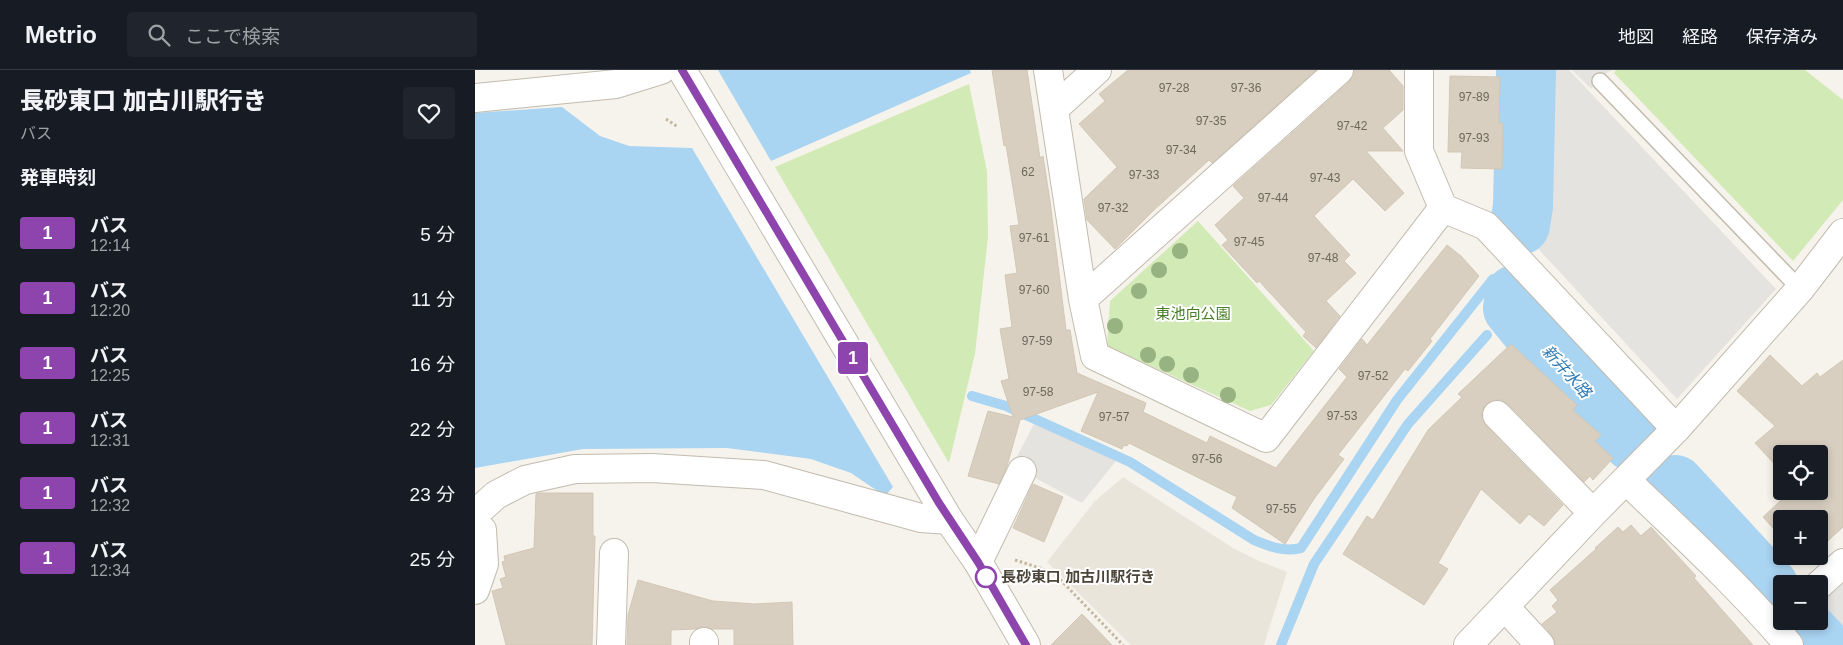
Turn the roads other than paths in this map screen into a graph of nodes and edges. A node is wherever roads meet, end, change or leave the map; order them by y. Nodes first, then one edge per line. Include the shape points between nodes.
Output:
1 (661, 70) edge
2 (682, 70) edge
3 (1047, 70) edge
4 (1097, 70) edge
5 (1339, 70) edge
6 (1419, 70) edge
7 (1600, 81) dead end
8 (475, 98) edge
9 (1054, 109) junction
10 (1443, 208) junction
11 (1843, 233) edge
12 (1800, 289) junction
13 (1083, 299) junction
14 (1497, 415) dead end
15 (1676, 429) junction
16 (1022, 471) dead end
17 (1626, 480) junction
18 (1593, 512) junction
19 (949, 520) junction
20 (478, 522) edge
21 (614, 553) dead end
22 (978, 562) junction
23 (1843, 563) edge
24 (1828, 577) edge
25 (475, 590) edge
26 (1505, 607) junction
27 (1773, 622) edge
28 (611, 645) edge
29 (1026, 645) edge
30 (1469, 645) edge
31 (1540, 645) edge

1 - 8 street via 616,84
2 - 19 street
3 - 9 street
4 - 9 street
5 - 13 street
6 - 10 street via 1419,150
7 - 12 lane
9 - 13 street
10 - 13 street via 1266,438 1095,356
10 - 15 street via 1486,226
11 - 12 street
12 - 15 street
14 - 18 street
15 - 17 street
16 - 22 street
17 - 18 street
17 - 27 street
18 - 26 street
19 - 20 street via 921,518 764,475 652,468 575,469 525,480 496,495
19 - 22 street
20 - 25 street via 483,564
21 - 28 street
22 - 29 street
23 - 24 street
26 - 30 street
26 - 31 street

